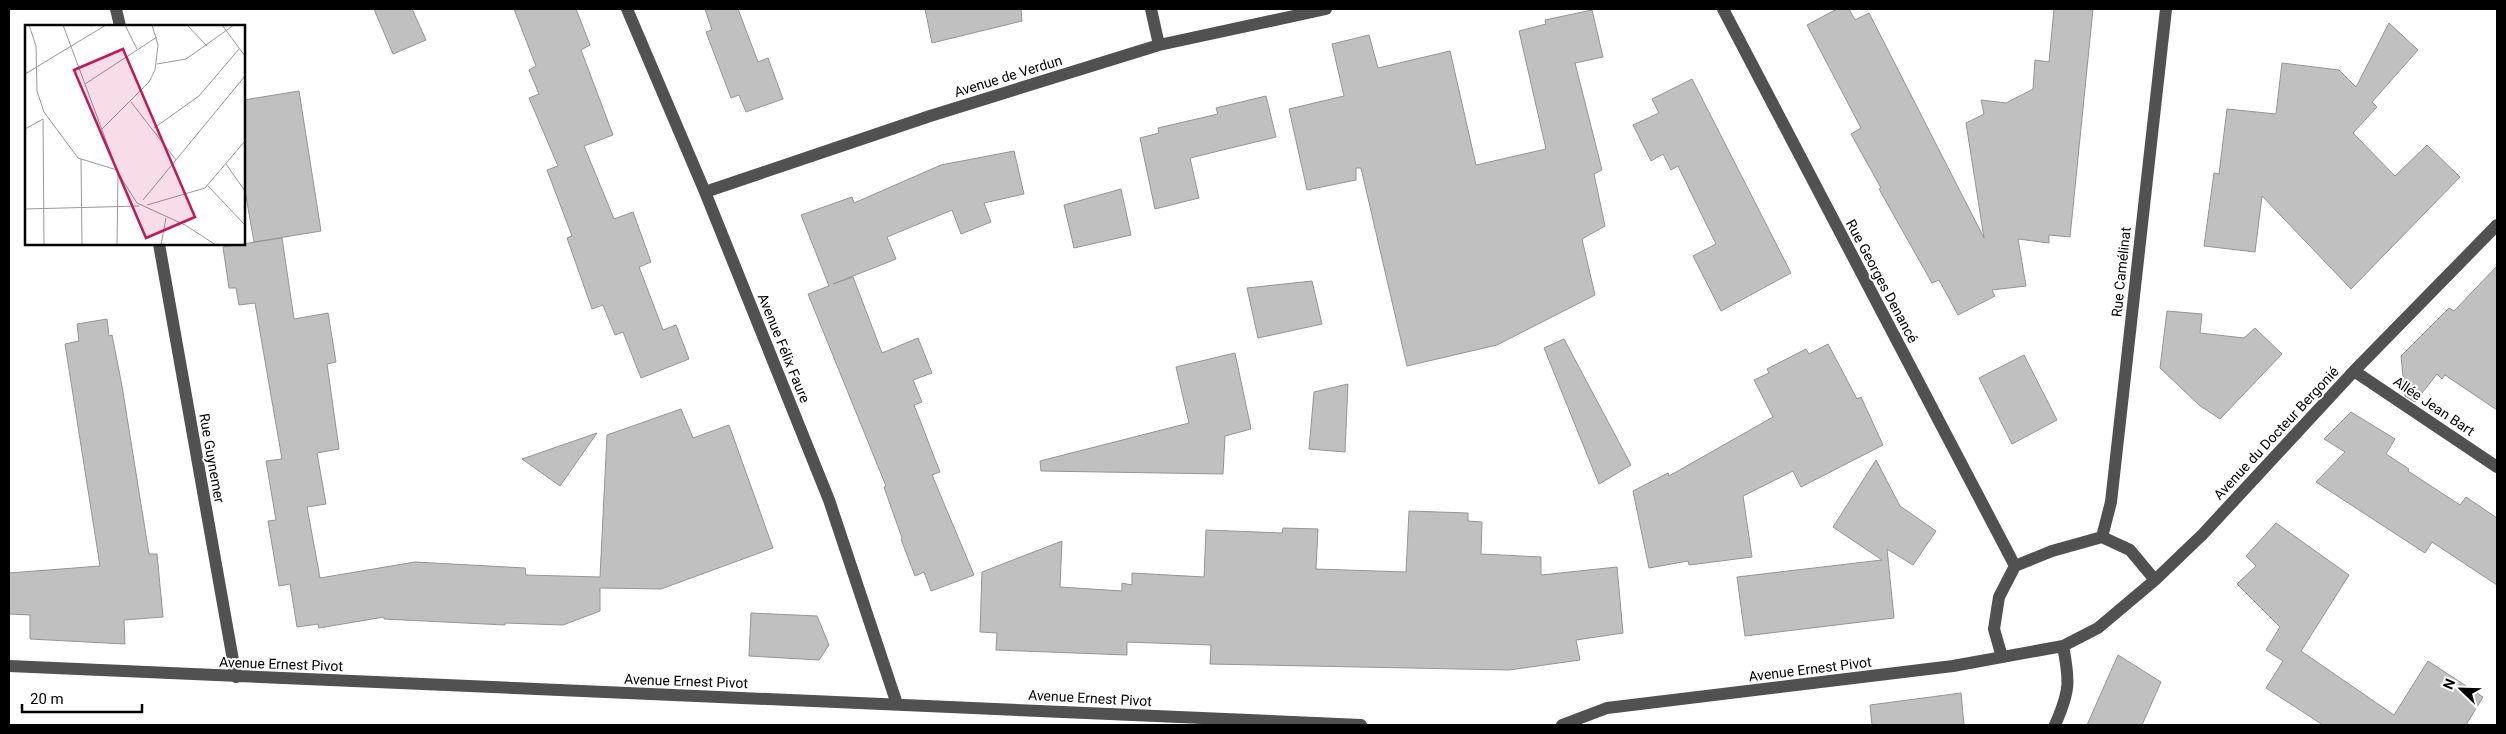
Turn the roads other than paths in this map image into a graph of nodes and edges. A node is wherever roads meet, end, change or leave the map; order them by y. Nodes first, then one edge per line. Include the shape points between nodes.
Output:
1 (116, 9) edge
2 (626, 9) edge
3 (1151, 9) edge
4 (1326, 9) edge
5 (1723, 9) edge
6 (2166, 9) edge
7 (120, 25) edge
8 (1159, 45) junction
9 (705, 192) junction
10 (2497, 225) edge
11 (158, 245) edge
12 (2354, 371) junction
13 (2497, 467) edge
14 (2102, 537) junction
15 (2015, 566) junction
16 (2155, 580) junction
17 (2063, 646) junction
18 (2002, 657) junction
19 (9, 666) edge
20 (236, 677) junction
21 (897, 704) junction
22 (1362, 725) edge
23 (1562, 725) edge
24 (2056, 725) edge

1 - 7 street
2 - 9 street, Avenue Félix Faure
3 - 8 street
4 - 8 street, Avenue de Verdun
5 - 15 street, Rue Georges Denancé
6 - 14 street, Rue Camélinat via 2111,502
8 - 9 street, Avenue de Verdun via 930,116
9 - 21 street, Avenue Félix Faure via 829,500
10 - 12 street, Avenue du Docteur Bergonié
11 - 20 street, Rue Guynemer
12 - 13 street, Allée Jean Bart
12 - 16 street, Avenue du Docteur Bergonié
14 - 15 street via 2052,551
14 - 16 street via 2130,550
15 - 18 street via 1999,597 1994,629
16 - 17 street, Avenue du Docteur Bergonié via 2098,628
17 - 18 street, Avenue Ernest Pivot
17 - 24 street via 2069,679
18 - 23 street, Avenue Ernest Pivot via 1953,666 1607,708
19 - 20 street, Avenue Ernest Pivot
20 - 21 street, Avenue Ernest Pivot
21 - 22 street, Avenue Ernest Pivot

